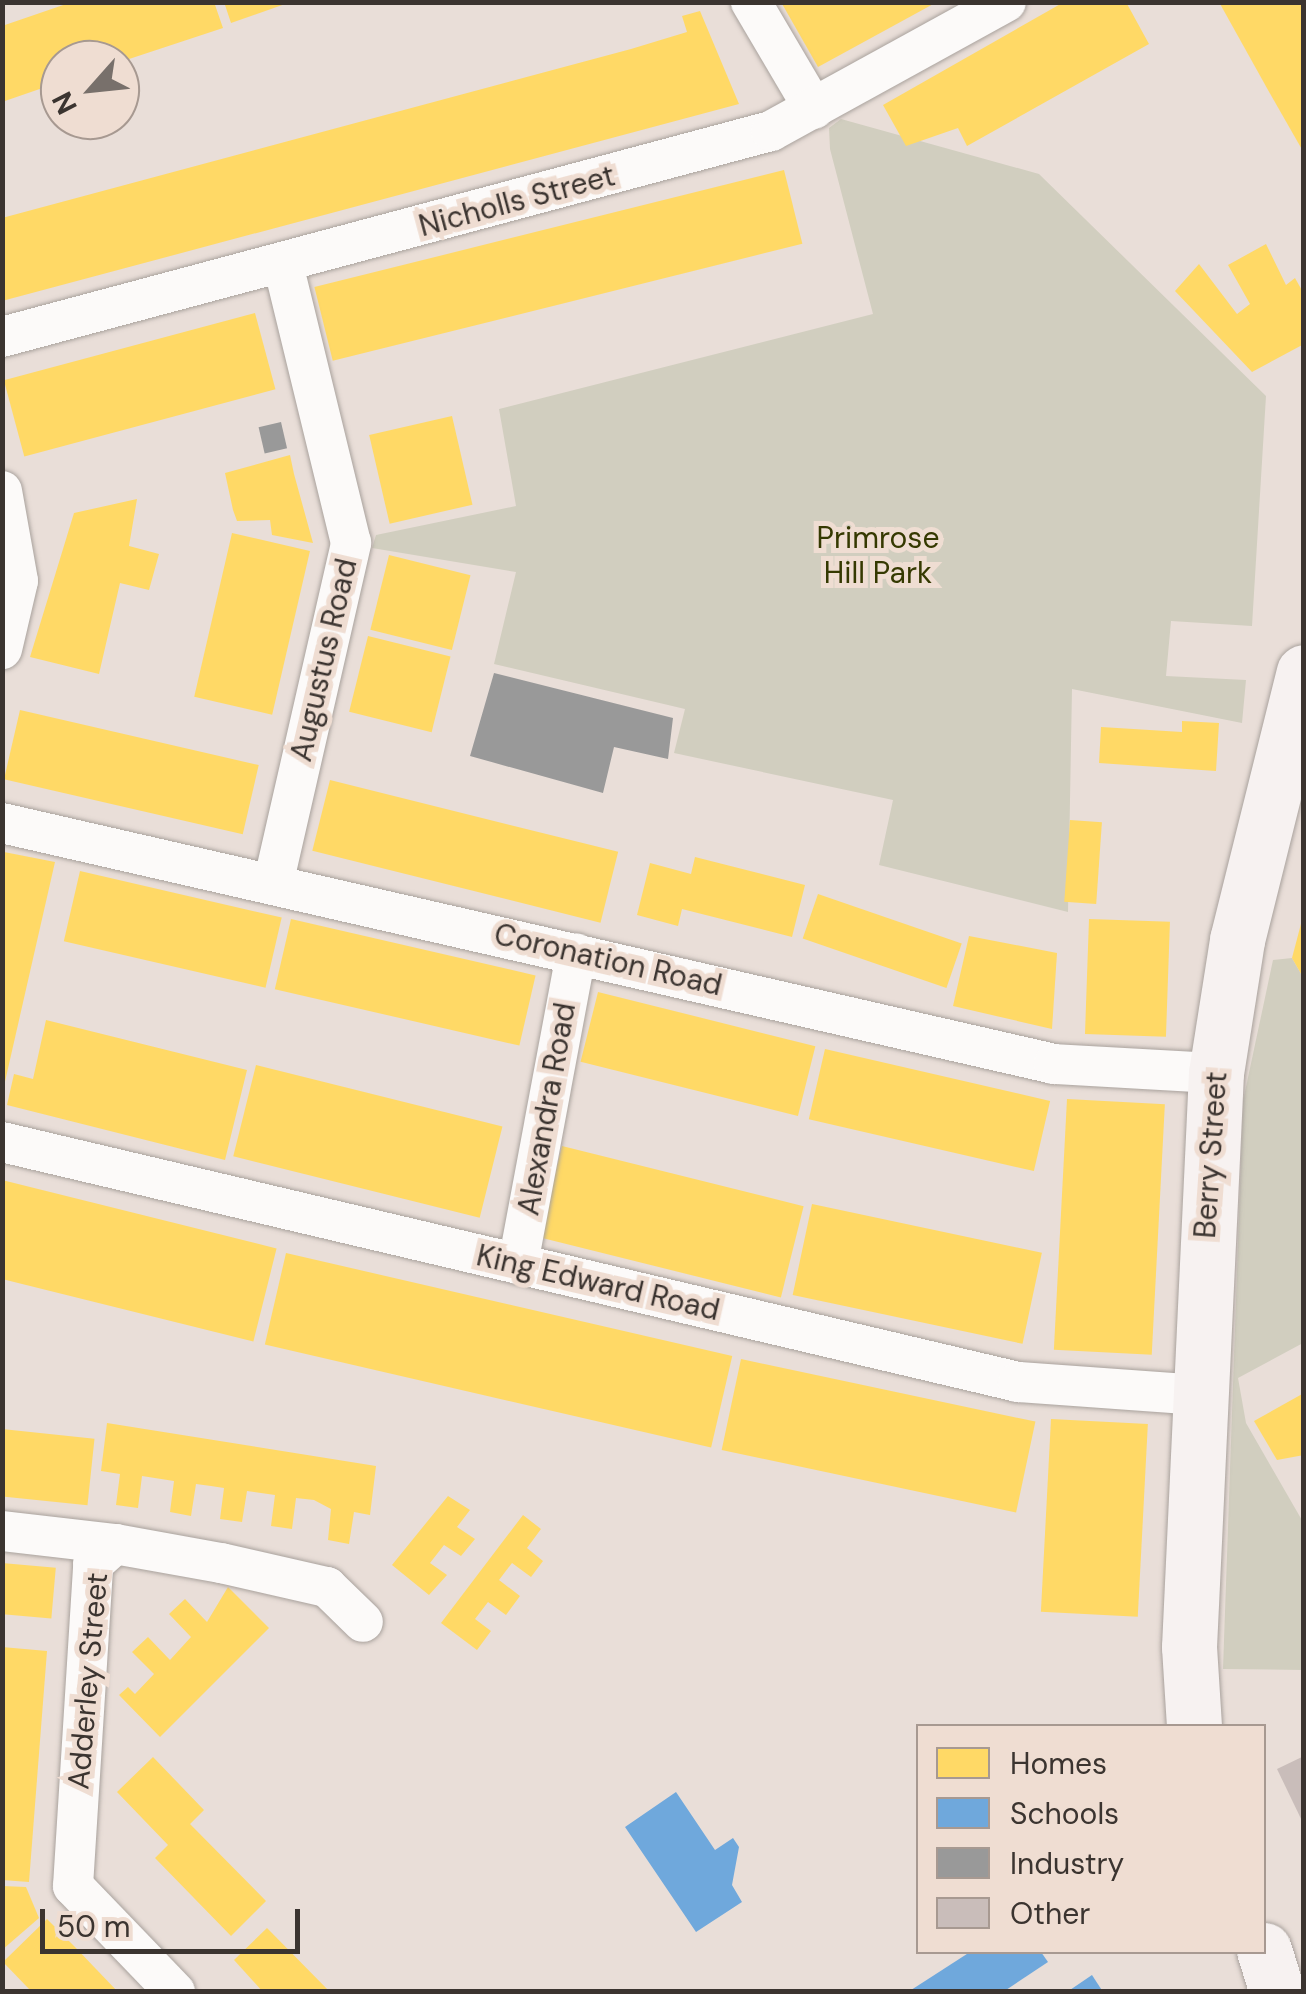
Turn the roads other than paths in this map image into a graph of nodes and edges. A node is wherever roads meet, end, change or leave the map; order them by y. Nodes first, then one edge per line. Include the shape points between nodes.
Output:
1 (752, 2) edge
2 (1006, 2) edge
3 (814, 109) junction
4 (284, 264) junction
5 (2, 337) edge
6 (2, 491) edge
7 (2, 649) edge
8 (1304, 672) edge
9 (2, 823) edge
10 (274, 880) junction
11 (576, 953) junction
12 (1216, 1073) junction
13 (2, 1142) edge
14 (518, 1264) junction
15 (1198, 1395) junction
16 (2, 1530) edge
17 (115, 1544) junction
18 (363, 1622) dead end
19 (1194, 1724) edge
20 (1265, 1954) edge
21 (174, 1992) edge
22 (1277, 1992) edge

1 - 3 street
2 - 3 street, Nicholls Street
3 - 4 street, Nicholls Street via 771,131
4 - 5 street, Nicholls Street
4 - 10 street, Augustus Road via 351,544
6 - 7 street via 18,581
8 - 12 street, Berry Street via 1237,940
9 - 10 street, Coronation Road
10 - 11 street, Coronation Road
11 - 12 street, Coronation Road via 1054,1064
11 - 14 street, Alexandra Road
12 - 15 street, Berry Street
13 - 14 street, King Edward Road
14 - 15 street, King Edward Road via 1018,1382
15 - 19 street, Berry Street via 1189,1647
16 - 17 street
17 - 18 street, Adderley Street via 326,1586
17 - 21 street, Adderley Street via 92,1564 74,1886
20 - 22 street

